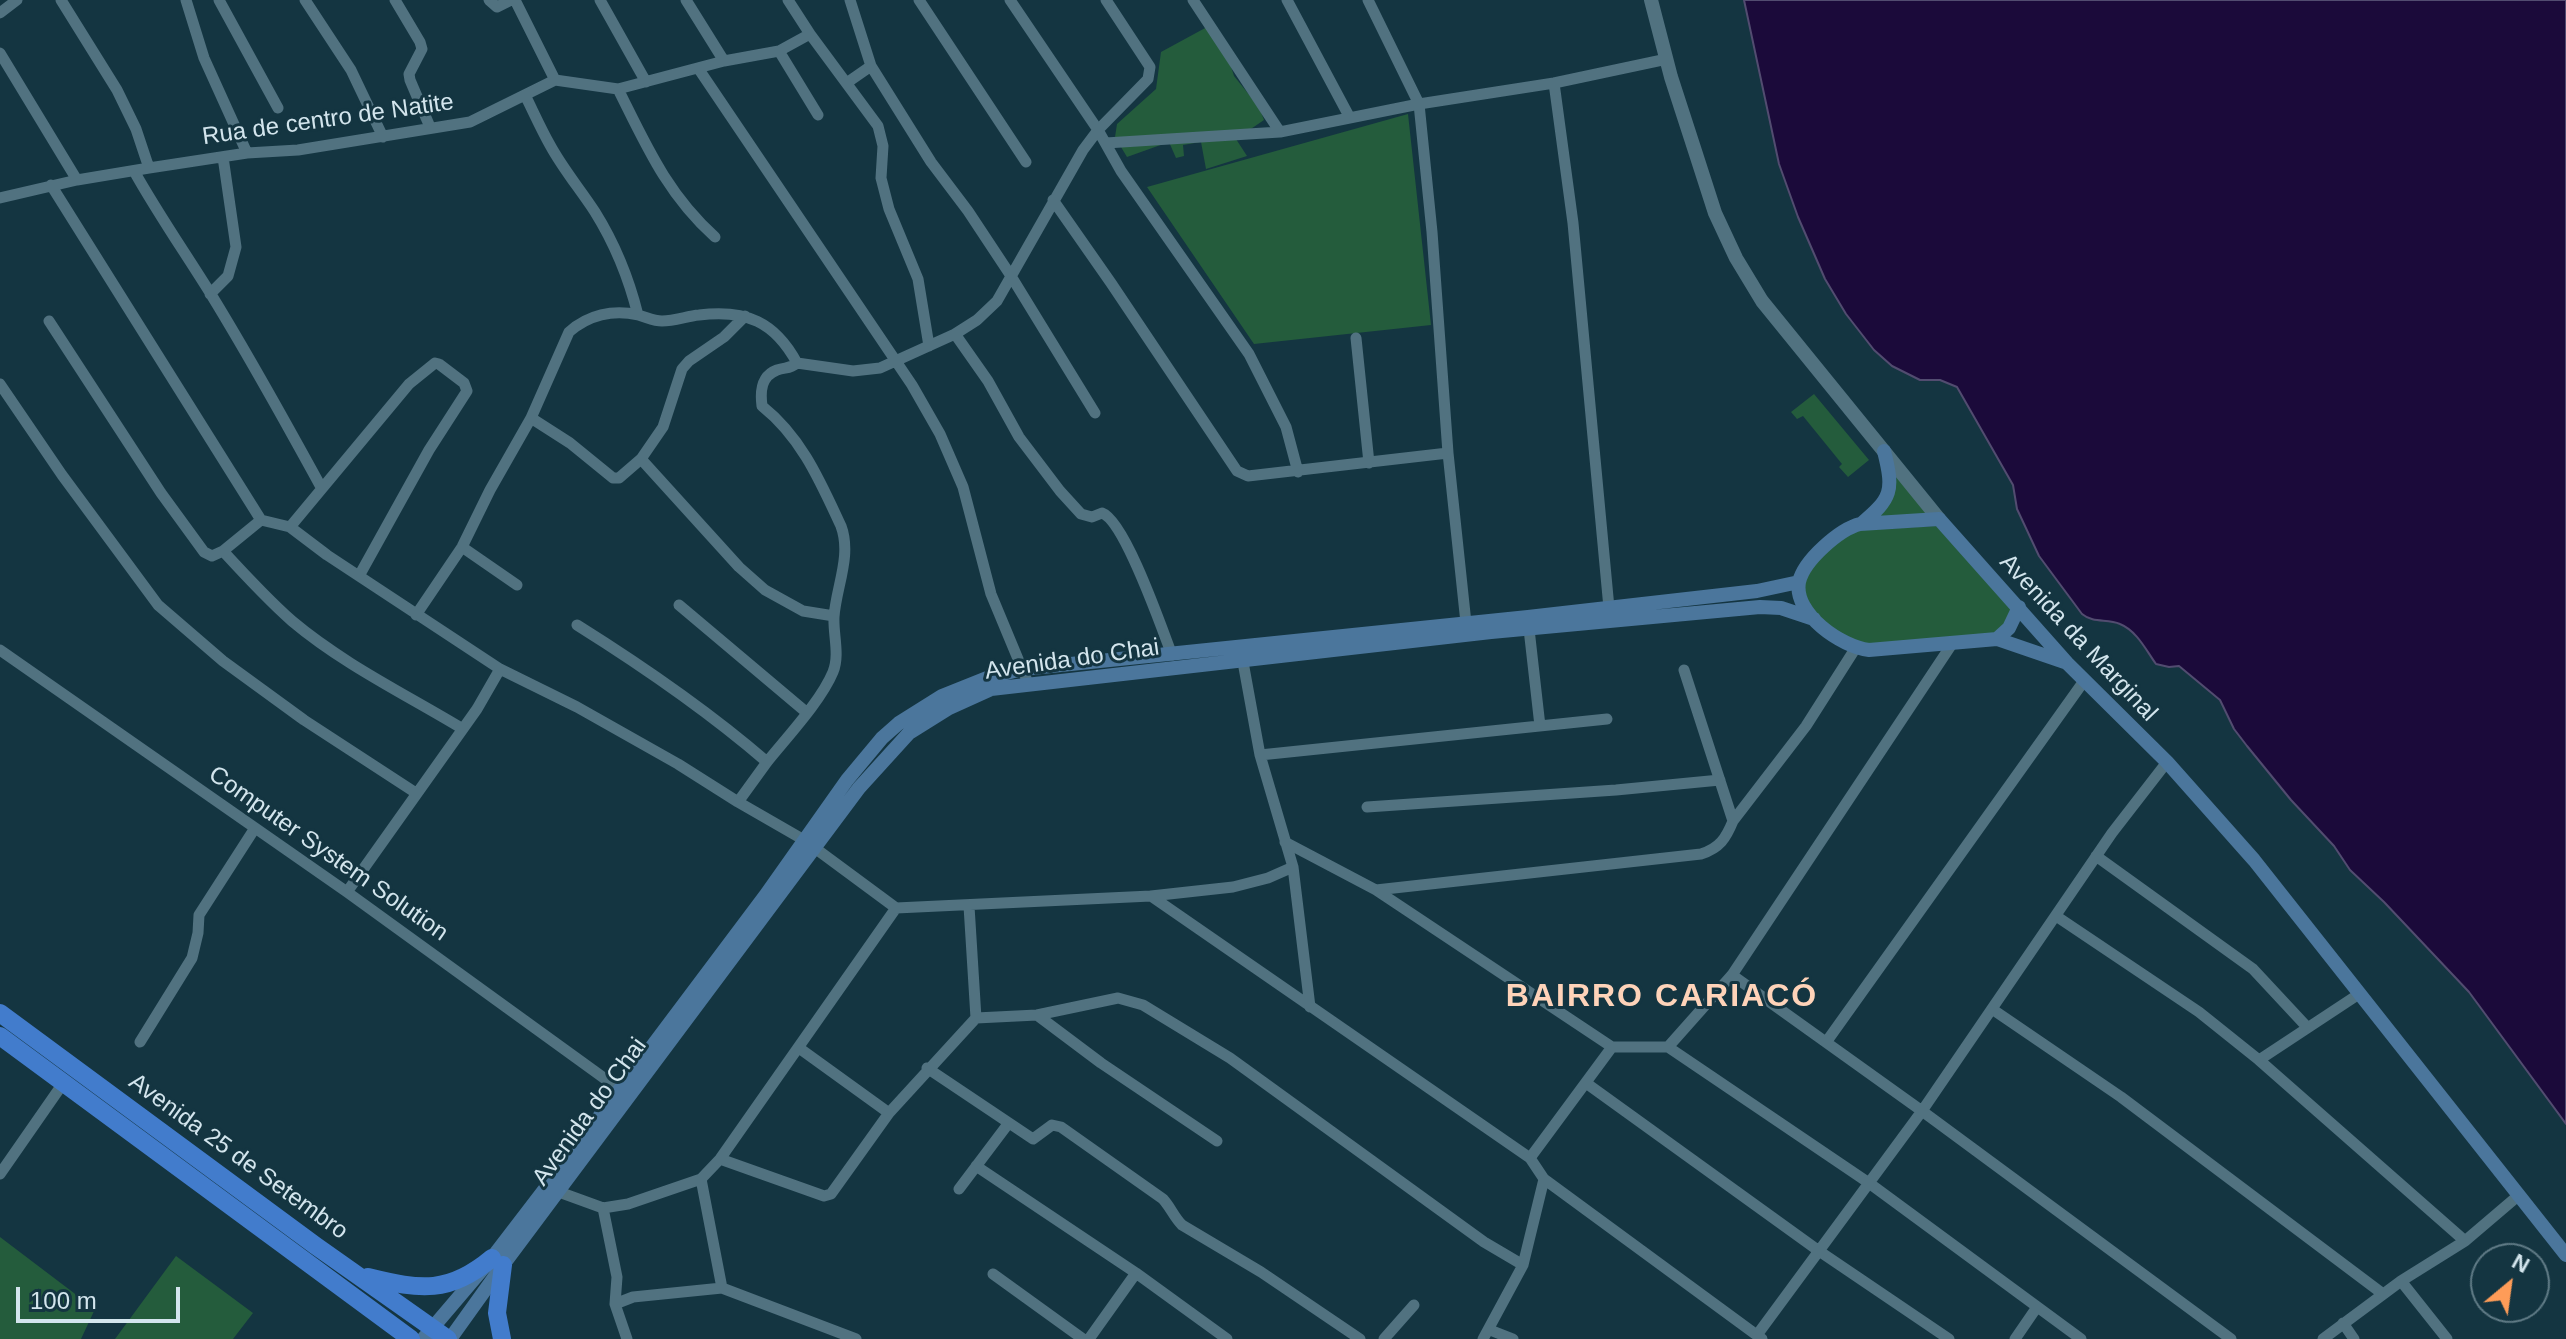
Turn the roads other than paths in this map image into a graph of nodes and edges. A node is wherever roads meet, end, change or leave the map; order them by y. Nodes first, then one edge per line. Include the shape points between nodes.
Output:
1 (17, 0) edge
2 (61, 0) edge
3 (186, 0) edge
4 (219, 0) edge
5 (305, 0) edge
6 (395, 0) edge
7 (489, 0) edge
8 (513, 0) edge
9 (600, 0) edge
10 (686, 0) edge
11 (788, 0) edge
12 (850, 0) edge
13 (919, 0) edge
14 (1010, 0) edge
15 (1106, 0) edge
16 (1193, 0) edge
17 (1287, 0) edge
18 (1368, 0) edge
19 (1651, 0) edge
20 (0, 13) edge
21 (810, 34) junction
22 (779, 51) junction
23 (0, 53) edge
24 (1667, 59) junction
25 (724, 61) junction
26 (871, 66) junction
27 (698, 68) junction
28 (555, 80) junction
29 (646, 82) junction
30 (848, 82) junction
31 (1554, 83) junction
32 (618, 89) junction
33 (525, 95) junction
34 (1419, 104) junction
35 (278, 108) dead end
36 (818, 115) dead end
37 (1350, 118) junction
38 (430, 127) junction
39 (1098, 130) junction
40 (1280, 132) junction
41 (383, 137) junction
42 (1106, 143) junction
43 (247, 153) junction
44 (223, 157) junction
45 (1026, 162) dead end
46 (149, 168) junction
47 (134, 171) junction
48 (77, 180) junction
49 (51, 185) junction
50 (0, 198) edge
51 (1053, 200) junction
52 (715, 237) dead end
53 (1011, 276) junction
54 (210, 294) junction
55 (638, 315) junction
56 (745, 316) junction
57 (49, 321) dead end
58 (955, 334) junction
59 (1356, 338) dead end
60 (929, 346) junction
61 (896, 361) junction
62 (797, 363) junction
63 (0, 384) edge
64 (1095, 413) dead end
65 (531, 418) junction
66 (1884, 451) junction
67 (1448, 453) junction
68 (641, 459) junction
69 (1369, 463) junction
70 (1298, 472) junction
71 (321, 487) junction
72 (1939, 519) junction
73 (261, 520) junction
74 (1860, 524) junction
75 (290, 527) junction
76 (462, 547) junction
77 (223, 551) junction
78 (359, 576) junction
79 (1799, 582) junction
80 (517, 585) dead end
81 (679, 605) dead end
82 (2019, 607) junction
83 (1609, 608) junction
84 (416, 615) junction
85 (834, 616) junction
86 (1814, 619) junction
87 (1466, 623) junction
88 (577, 625) dead end
89 (1529, 629) junction
90 (1997, 639) junction
91 (1952, 644) junction
92 (1855, 649) junction
93 (0, 650) edge
94 (1172, 655) junction
95 (1243, 662) junction
96 (2067, 663) junction
97 (500, 669) junction
98 (1684, 670) dead end
99 (1025, 676) junction
100 (2084, 681) junction
101 (806, 712) junction
102 (1607, 719) dead end
103 (1540, 726) junction
104 (463, 729) junction
105 (1260, 755) junction
106 (767, 762) junction
107 (2167, 762) junction
108 (1720, 780) junction
109 (416, 793) junction
110 (738, 802) junction
111 (1367, 807) dead end
112 (1733, 821) junction
113 (255, 828) junction
114 (1285, 842) junction
115 (809, 844) junction
116 (2096, 856) junction
117 (1293, 867) junction
118 (1376, 890) junction
119 (347, 892) junction
120 (1151, 896) junction
121 (969, 906) junction
122 (896, 908) junction
123 (2056, 916) junction
124 (1732, 975) junction
125 (2359, 994) junction
126 (1310, 1007) junction
127 (1992, 1009) junction
128 (0, 1013) edge
129 (1037, 1015) junction
130 (976, 1018) junction
131 (2307, 1027) junction
132 (0, 1036) edge
133 (1827, 1041) junction
134 (140, 1042) dead end
135 (1612, 1047) junction
136 (1668, 1047) junction
137 (799, 1048) junction
138 (2259, 1060) junction
139 (927, 1068) junction
140 (64, 1082) junction
141 (1586, 1083) junction
142 (89, 1088) junction
143 (624, 1094) junction
144 (1922, 1111) junction
145 (889, 1113) junction
146 (1008, 1124) junction
147 (1217, 1141) dead end
148 (1530, 1158) junction
149 (720, 1159) junction
150 (976, 1166) junction
151 (0, 1174) edge
152 (701, 1179) junction
153 (1544, 1179) junction
154 (1869, 1183) junction
155 (959, 1189) dead end
156 (559, 1192) junction
157 (2519, 1195) junction
158 (603, 1208) junction
159 (2465, 1241) junction
160 (1819, 1251) junction
161 (2566, 1255) edge
162 (497, 1261) junction
163 (1523, 1265) junction
164 (1136, 1273) junction
165 (993, 1274) dead end
166 (361, 1275) junction
167 (2401, 1281) junction
168 (722, 1288) junction
169 (2383, 1294) junction
170 (615, 1304) junction
171 (1414, 1305) dead end
172 (2037, 1307) junction
173 (2343, 1323) junction
174 (428, 1333) edge
175 (1486, 1334) edge
176 (1760, 1337) edge
177 (411, 1339) edge
178 (449, 1339) edge
179 (502, 1339) edge
180 (627, 1339) edge
181 (856, 1339) edge
182 (1086, 1339) edge
183 (1227, 1339) edge
184 (1360, 1339) edge
185 (1384, 1339) edge
186 (1513, 1339) edge
187 (1949, 1339) edge
188 (2015, 1339) edge
189 (2081, 1339) edge
190 (2231, 1339) edge
191 (2323, 1339) edge
192 (2354, 1339) edge
193 (2447, 1339) edge

1 - 20 street
2 - 46 street via 117,90
3 - 43 street via 204,58
4 - 35 street
5 - 41 street via 351,70
6 - 38 street via 422,49 410,80
7 - 8 street via 497,7
8 - 28 street
9 - 29 street
10 - 25 street
11 - 21 street
12 - 26 street
13 - 45 street
14 - 39 street
15 - 39 street via 1151,72
16 - 40 street
17 - 37 street
18 - 34 street
19 - 24 street, Avenida da Marginal
21 - 22 street
21 - 30 street
22 - 25 street
22 - 36 street
23 - 48 street
24 - 31 street
24 - 66 street, Avenida da Marginal via 1715,213 1736,258 1762,301
25 - 27 street
26 - 30 street
26 - 53 street
27 - 29 street
27 - 61 street
28 - 32 street
28 - 33 street, Rua de centro de Natite
29 - 32 street
30 - 60 street via 882,135 881,178 918,279
31 - 34 street
31 - 83 street via 1573,223
32 - 52 street via 675,195
33 - 38 street, Rua de centro de Natite via 470,122
33 - 55 street via 609,238
34 - 37 street
34 - 67 street
37 - 40 street
38 - 41 street, Rua de centro de Natite
39 - 42 street
39 - 51 street
40 - 42 street
41 - 43 street, Rua de centro de Natite
42 - 70 street via 1249,354 1286,427
43 - 44 street, Rua de centro de Natite
44 - 46 street, Rua de centro de Natite
44 - 54 street via 236,247 228,276
46 - 47 street, Rua de centro de Natite
47 - 48 street, Rua de centro de Natite
47 - 54 street
48 - 49 street, Rua de centro de Natite
49 - 50 street, Rua de centro de Natite
49 - 73 street
51 - 53 street
51 - 70 street via 1233,468 1248,476
53 - 58 street via 997,301
53 - 64 street
54 - 71 street
55 - 56 street via 662,321 727,312
55 - 65 street via 601,314 569,332
56 - 62 street via 786,343
56 - 68 street via 682,369 663,427
57 - 77 street via 197,545 212,556
58 - 60 street
58 - 94 street via 1019,437 1060,491 1081,514 1102,513 1112,520 1130,550
59 - 69 street
60 - 61 street
61 - 62 street via 853,371
61 - 99 street via 940,434 963,487 991,594
62 - 85 street via 763,383 762,406 788,428 845,536
63 - 109 street via 158,605 223,661
65 - 68 street via 613,478
65 - 76 street
66 - 72 street, Avenida da Marginal
66 - 74 main road via 1888,493 1881,507
67 - 69 street
67 - 87 street
68 - 85 street via 765,590 803,611
69 - 70 street
71 - 75 street
71 - 78 street via 430,366 442,365 464,383 467,391
72 - 74 main road
72 - 82 main road, Avenida da Marginal
73 - 75 street
73 - 77 street
74 - 79 main road via 1838,533
75 - 78 street
76 - 80 street
76 - 84 street
77 - 104 street via 294,623
78 - 84 street
79 - 83 main road, Avenida do Chai
79 - 86 main road, Avenida do Chai via 1801,599
81 - 101 street
82 - 90 main road
82 - 96 main road, Avenida da Marginal
83 - 87 main road, Avenida do Chai
84 - 97 street
85 - 101 street via 836,663
86 - 89 main road, Avenida do Chai via 1760,607
86 - 92 main road, Avenida do Chai
87 - 94 main road, Avenida do Chai
88 - 106 street via 728,728
89 - 95 main road, Avenida do Chai
89 - 103 street
90 - 91 main road
90 - 96 main road
91 - 92 main road
91 - 124 street
92 - 112 street via 1806,726
93 - 113 street, Computer System Solution
94 - 99 main road, Avenida do Chai
95 - 99 main road, Avenida do Chai
95 - 105 street
96 - 100 main road, Avenida da Marginal
97 - 104 street
97 - 110 street via 577,707
98 - 108 street
99 - 115 main road, Avenida do Chai via 971,697 909,733
100 - 107 main road, Avenida da Marginal
100 - 133 street
101 - 106 street
102 - 103 street
103 - 105 street
104 - 109 street
105 - 114 street
106 - 110 street
107 - 116 street
107 - 125 main road, Avenida da Marginal via 2254,860
108 - 111 street
108 - 112 street
109 - 119 street
110 - 115 street
112 - 118 street via 1726,838 1701,854
113 - 119 street, Computer System Solution
113 - 134 street via 199,915 192,958
114 - 117 street
114 - 118 street
115 - 122 street
115 - 143 main road, Avenida do Chai
116 - 123 street
116 - 131 street via 2253,969
117 - 120 street via 1233,887
117 - 126 street
118 - 135 street
119 - 143 street, Computer System Solution
120 - 121 street
120 - 126 street
121 - 122 street
121 - 130 street
122 - 137 street
123 - 127 street
123 - 138 street via 2199,1012
124 - 133 street
124 - 136 street
125 - 131 street
125 - 157 main road, Avenida da Marginal
126 - 148 street
127 - 144 street
127 - 169 street via 2121,1097
128 - 142 highway, Avenida 25 de Setembro
129 - 130 street
129 - 147 street
129 - 163 street via 1118,998 1143,1005 1230,1058
130 - 139 street
131 - 138 street
132 - 140 highway, Avenida 25 de Setembro
133 - 144 street
135 - 136 street
135 - 141 street
136 - 154 street
137 - 145 street
137 - 149 street
138 - 159 street
139 - 145 street
139 - 146 street
140 - 142 highway, Avenida 25 de Setembro
140 - 151 street
141 - 148 street
141 - 160 street
142 - 166 highway, Avenida 25 de Setembro
142 - 177 highway, Avenida 25 de Setembro
143 - 156 main road, Avenida do Chai
143 - 162 main road, Avenida do Chai
144 - 154 street
144 - 190 street
145 - 149 street via 831,1194 824,1196
146 - 150 street
146 - 184 street via 1033,1139 1052,1125 1061,1127 1163,1199 1182,1225
148 - 153 street
149 - 152 street
150 - 155 street
150 - 164 street
152 - 158 street
152 - 168 street
153 - 163 street
153 - 176 street
154 - 160 street
154 - 172 street
156 - 158 street
156 - 162 main road, Avenida do Chai
157 - 159 street
157 - 161 main road, Avenida da Marginal
158 - 170 street via 617,1277
159 - 167 street
160 - 176 street
160 - 187 street
162 - 166 highway via 441,1286
162 - 174 main road, Avenida do Chai
162 - 178 main road, Avenida do Chai
162 - 179 highway
163 - 175 street
164 - 182 street
164 - 183 street
165 - 182 street
166 - 174 highway, Avenida 25 de Setembro
167 - 169 street
167 - 193 street
168 - 170 street via 633,1297
168 - 181 street
169 - 173 street
170 - 180 street
171 - 185 street
172 - 188 street
172 - 189 street
173 - 191 street
173 - 192 street
174 - 178 highway, Avenida 25 de Setembro
175 - 186 street

